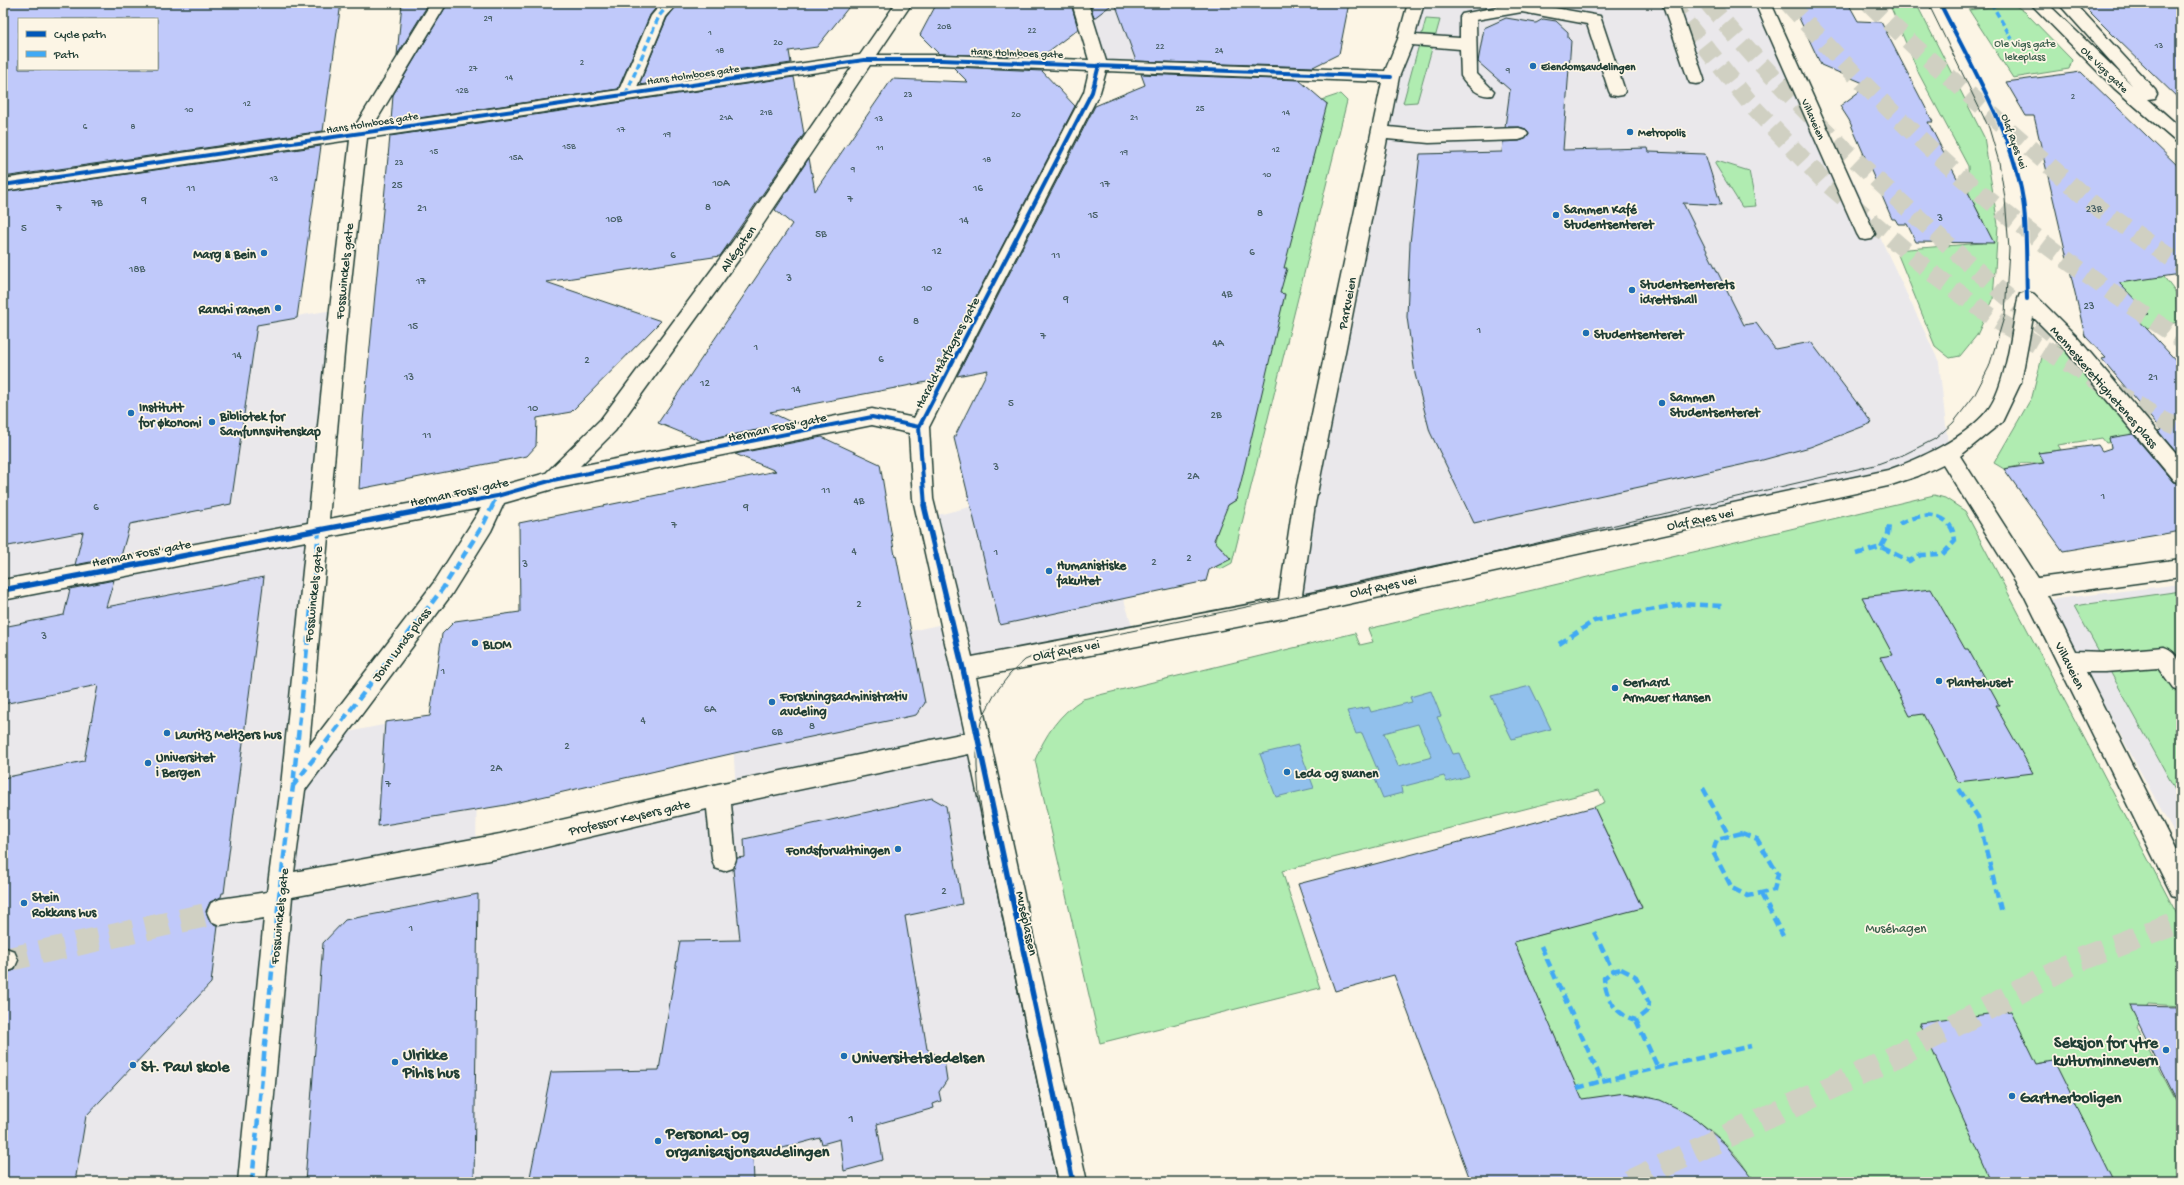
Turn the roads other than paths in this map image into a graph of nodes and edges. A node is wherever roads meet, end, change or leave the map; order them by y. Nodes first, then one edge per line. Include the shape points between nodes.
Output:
1 (439, 3) edge
2 (670, 3) edge
3 (904, 3) edge
4 (1080, 3) edge
5 (1416, 3) edge
6 (1670, 3) edge
7 (1763, 3) edge
8 (2038, 3) edge
9 (2066, 3) edge
10 (1406, 39) junction
11 (1468, 44) junction
12 (864, 60) junction
13 (1099, 65) junction
14 (1391, 77) junction
15 (1696, 79) dead end
16 (1486, 91) dead end
17 (1617, 91) dead end
18 (626, 94) junction
19 (1379, 132) junction
20 (359, 134) junction
21 (1519, 134) dead end
22 (2179, 134) edge
23 (3, 186) edge
24 (1866, 234) dead end
25 (2027, 299) joint
26 (919, 427) junction
27 (1947, 452) junction
28 (2181, 474) edge
29 (552, 480) junction
30 (497, 496) junction
31 (318, 530) junction
32 (2181, 568) edge
33 (2032, 588) junction
34 (3, 590) edge
35 (1289, 606) junction
36 (2068, 661) junction
37 (963, 669) junction
38 (2181, 682) edge
39 (978, 741) junction
40 (293, 786) junction
41 (718, 795) junction
42 (724, 859) dead end
43 (2181, 886) edge
44 (279, 895) junction
45 (220, 912) tunnel mouth
46 (252, 1182) edge
47 (1073, 1182) edge

1 - 20 street, Fosswinckels gate
2 - 18 street via 659,16
3 - 12 street, Allégaten
4 - 13 street
5 - 10 street, Parkveien
6 - 15 street
7 - 24 street, Villaveien
8 - 22 street, Ole Vigs gate via 2120,84
9 - 22 street, Ole Vigs gate via 2165,111
10 - 11 street
10 - 14 street, Parkveien
11 - 16 street via 1469,76
11 - 17 street via 1468,17 1522,8 1594,20
12 - 13 street, Hans Holmboes gate
12 - 18 street, Hans Holmboes gate
12 - 29 street, Allégaten via 739,246 608,425
13 - 14 street, Hans Holmboes gate
13 - 26 street, Harald Hårfagres gate via 1092,92
14 - 19 street, Parkveien
18 - 20 street, Hans Holmboes gate
19 - 21 street via 1429,137
19 - 35 street, Parkveien via 1304,504
20 - 23 street, Hans Holmboes gate
20 - 31 street, Fosswinckels gate
25 - 27 street, Olaf Ryes vei via 2011,382 1995,416 1959,446
25 - 28 street, Menneskerettighetenes plass via 2069,341
26 - 29 street, Herman Foss' gate via 872,417
26 - 37 street, Harald Hårfagres gate via 924,499
27 - 33 street, Villaveien
27 - 35 street, Olaf Ryes vei via 1888,478
29 - 30 street, Herman Foss' gate
30 - 31 street, Herman Foss' gate
30 - 40 street, John Lunds plass via 483,525 443,588
31 - 34 street, Herman Foss' gate
31 - 40 street, Fosswinckels gate
32 - 33 street
33 - 36 street, Villaveien
35 - 37 street, Olaf Ryes vei
36 - 38 street via 2105,662 2164,657
36 - 43 street, Villaveien
37 - 39 street, Muséplassen
39 - 41 street, Professor Keysers gate
39 - 47 street, Muséplassen
40 - 44 street, Fosswinckels gate
41 - 42 street
41 - 44 street, Professor Keysers gate
44 - 45 street, Professor Keysers gate
44 - 46 street, Fosswinckels gate

